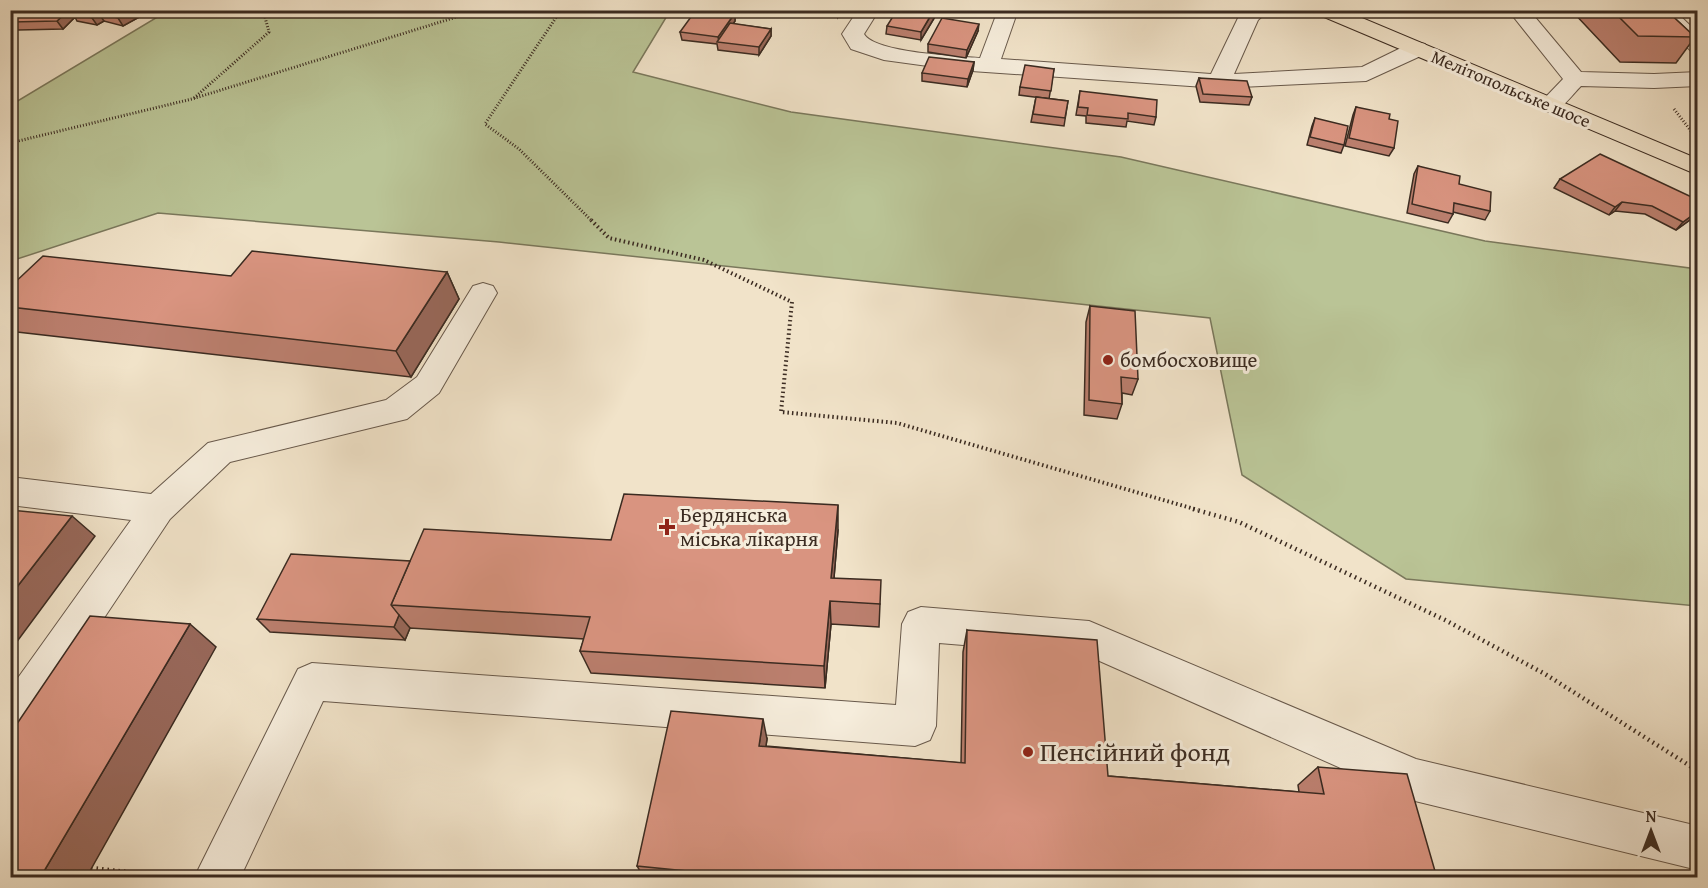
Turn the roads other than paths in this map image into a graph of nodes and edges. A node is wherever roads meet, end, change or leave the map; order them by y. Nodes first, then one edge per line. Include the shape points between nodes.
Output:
1 (869, 10) edge
2 (1008, 10) edge
3 (1259, 10) edge
4 (1324, 10) edge
5 (1518, 10) edge
6 (1661, 10) edge
7 (1697, 43) edge
8 (1417, 49) junction
9 (988, 65) junction
10 (1575, 79) junction
11 (1698, 79) edge
12 (1219, 81) junction
13 (1550, 105) junction
14 (1698, 168) edge
15 (483, 293) dead end
16 (10, 491) edge
17 (158, 509) junction
18 (10, 724) edge
19 (1698, 848) edge
20 (216, 878) edge

1 - 9 street via 853,34 859,44 884,53
2 - 9 street
3 - 12 street via 1249,16
4 - 8 main road, Мелітопольське шосе
5 - 10 street
6 - 7 street
8 - 12 street via 1366,74
8 - 13 main road, Мелітопольське шосе
9 - 12 street
10 - 11 street
10 - 13 street
13 - 14 main road, Мелітопольське шосе
15 - 17 street via 428,385 396,410 220,452
16 - 17 street
17 - 18 street
19 - 20 street via 1415,780 1089,638 921,624 915,726 312,682

